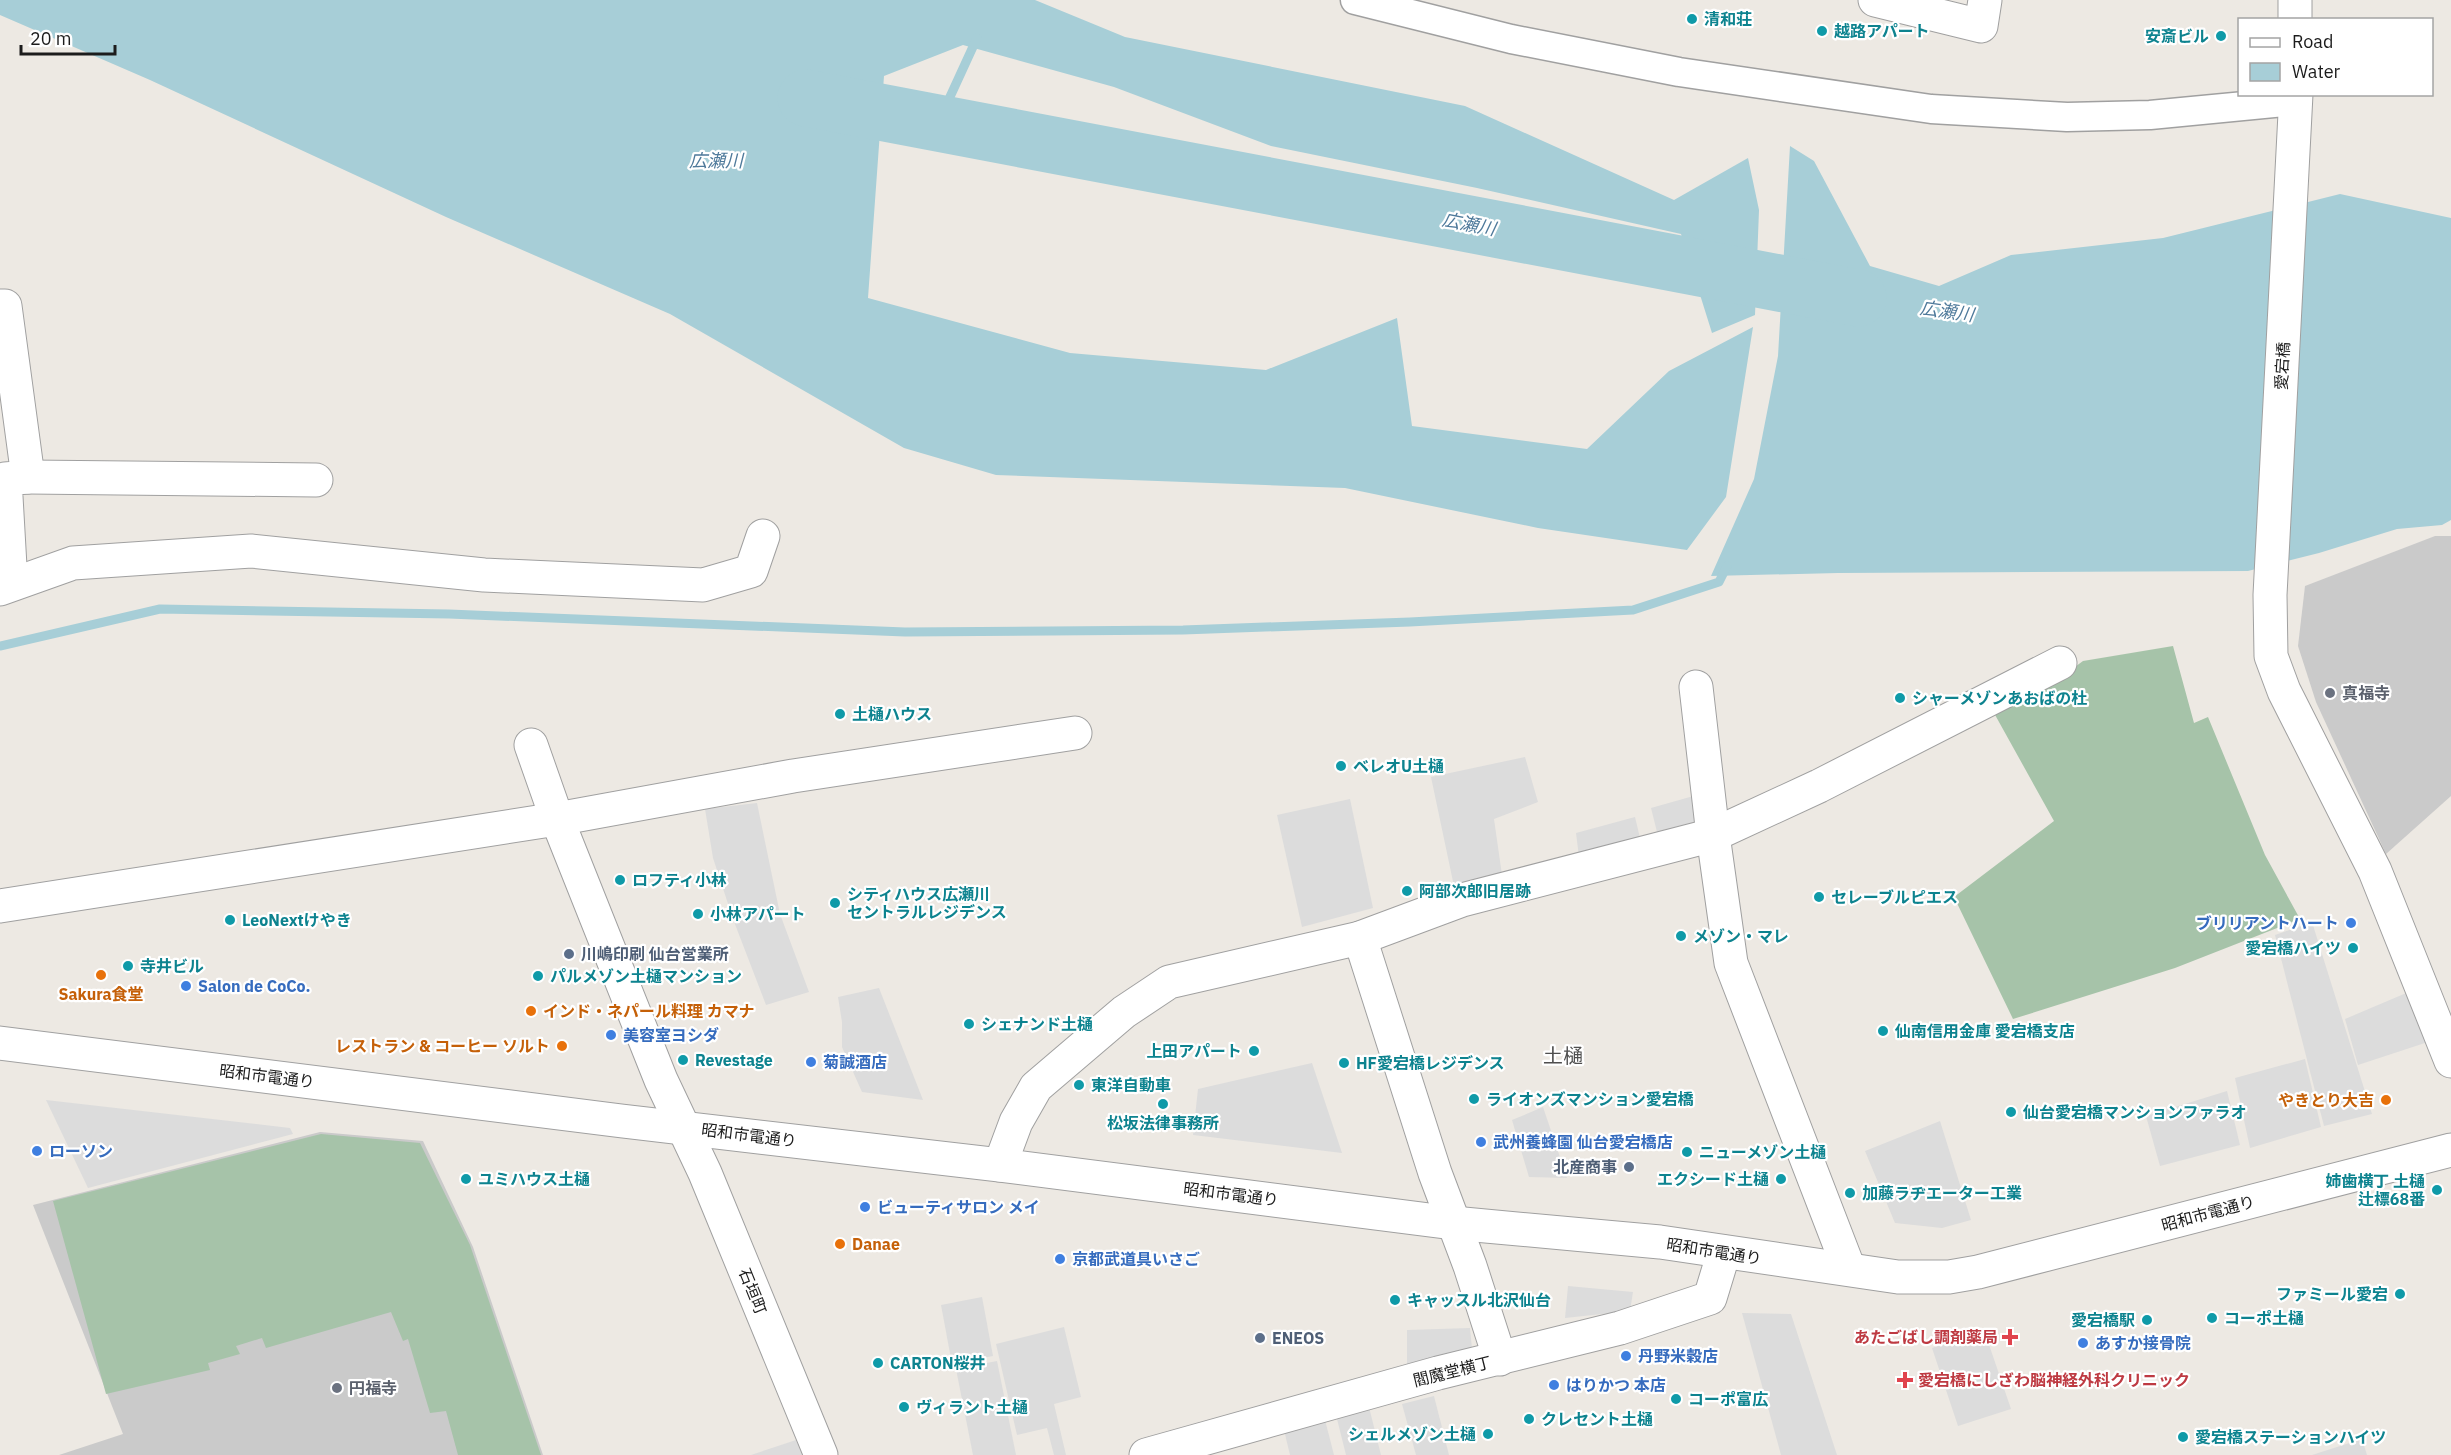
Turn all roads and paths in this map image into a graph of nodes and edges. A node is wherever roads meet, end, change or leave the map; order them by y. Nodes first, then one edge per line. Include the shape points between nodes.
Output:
1 (1355, 0) edge
2 (1875, 0) edge
3 (1985, 0) edge
4 (2295, 0) edge
5 (2295, 18) edge
6 (2296, 98) edge
7 (0, 306) edge
8 (28, 477) junction
9 (315, 480) dead end
10 (763, 536) dead end
11 (5, 587) edge
12 (2060, 663) dead end
13 (1696, 687) dead end
14 (1075, 733) dead end
15 (531, 745) dead end
16 (557, 819) junction
17 (1713, 835) junction
18 (0, 906) edge
19 (1360, 938) junction
20 (0, 1043) edge
21 (2451, 1061) edge
22 (686, 1127) junction
23 (2451, 1150) edge
24 (1000, 1165) junction
25 (1453, 1223) junction
26 (1724, 1252) junction
27 (1849, 1269) junction
28 (1500, 1359) junction
29 (821, 1455) edge
30 (1146, 1455) edge

1 - 6 street via 1511,39 1678,72 1931,109 2067,117 2138,116
2 - 3 street via 1981,26
4 - 5 street
6 - 21 street, 愛宕橋 via 2270,595 2271,656 2284,691 2375,871
7 - 8 street via 5,306
8 - 9 street
8 - 11 street via 5,479
10 - 11 street via 752,571 703,585 484,575 251,552 73,562
12 - 17 street via 1819,786
13 - 17 street
14 - 16 street via 793,776
15 - 16 street, 石垣町
16 - 18 street
16 - 22 street, 石垣町 via 662,1080
17 - 19 street via 1462,900
17 - 27 street via 1731,963
19 - 24 street via 1168,982 1124,1012 1036,1087 1016,1122
19 - 25 street
20 - 22 street, 昭和市電通り
22 - 24 street, 昭和市電通り
22 - 29 street, 石垣町
23 - 27 street, 昭和市電通り via 1978,1272 1922,1278
24 - 25 street, 昭和市電通り
25 - 26 street, 昭和市電通り via 1660,1242
25 - 28 street
26 - 27 street, 昭和市電通り
26 - 28 street, 閻魔堂横丁 via 1710,1299 1620,1328
28 - 30 street, 閻魔堂横丁

